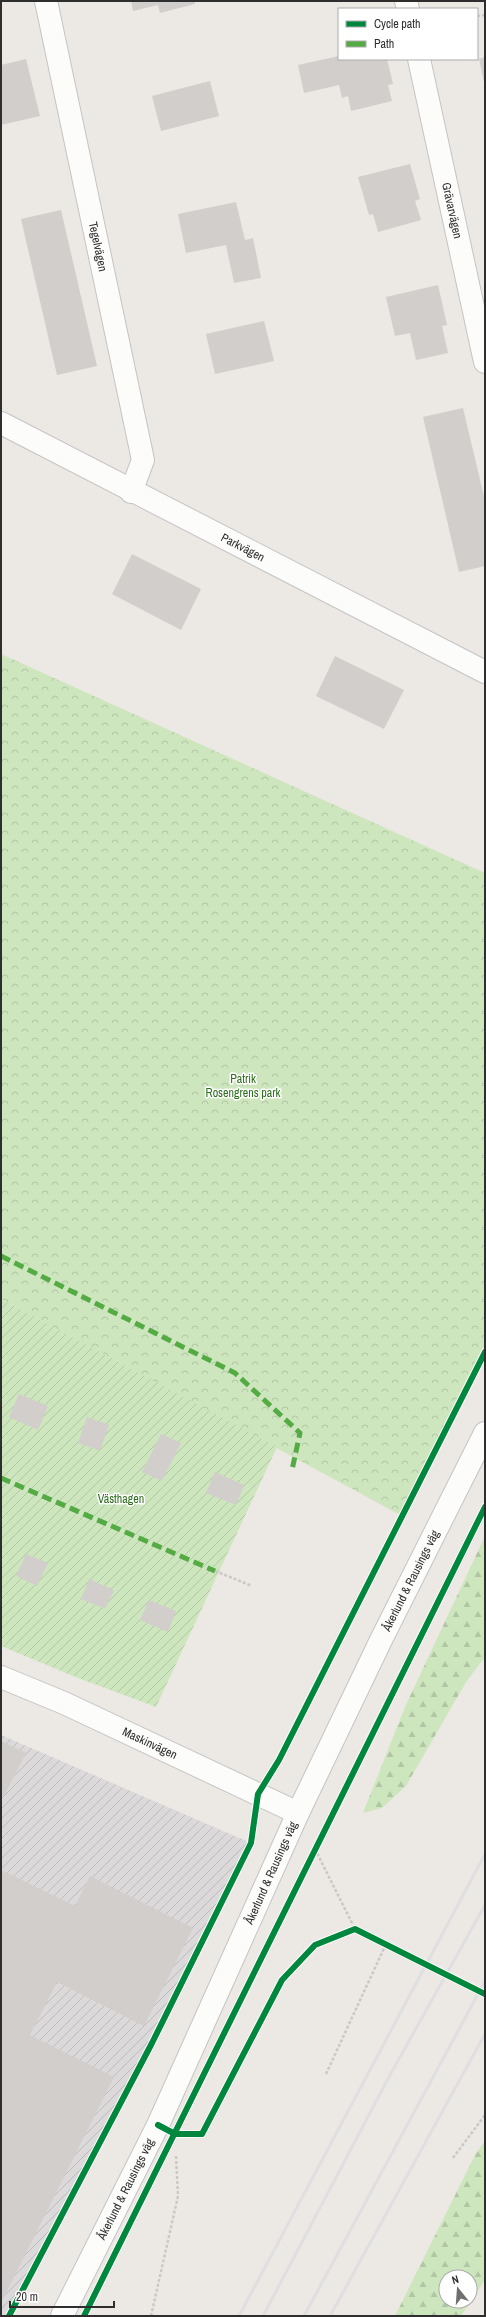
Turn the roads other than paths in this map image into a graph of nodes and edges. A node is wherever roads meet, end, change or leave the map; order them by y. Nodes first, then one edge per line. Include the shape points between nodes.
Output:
1 (46, 1) edge
2 (419, 60) edge
3 (485, 362) edge
4 (1, 423) edge
5 (131, 492) junction
6 (485, 672) edge
7 (485, 1433) edge
8 (1, 1676) edge
9 (298, 1813) junction
10 (62, 2316) edge

1 - 5 street, Tegelvägen via 143,460
2 - 3 street, Grävarvägen
4 - 5 street, Parkvägen
5 - 6 street, Parkvägen
7 - 9 street, Åkerlund & Rausings väg
8 - 9 street, Maskinvägen
9 - 10 street, Åkerlund & Rausings väg via 167,2129

